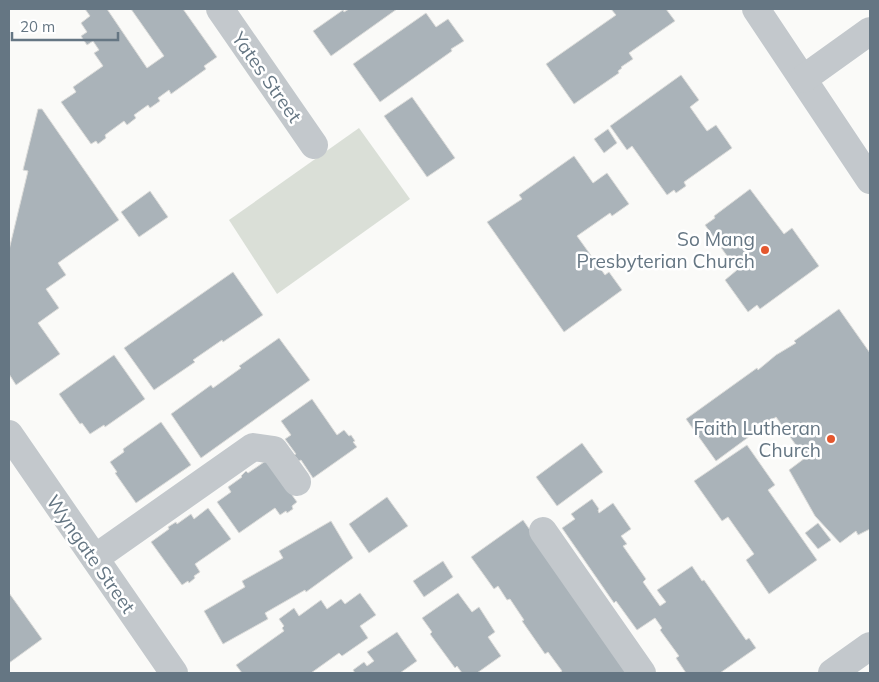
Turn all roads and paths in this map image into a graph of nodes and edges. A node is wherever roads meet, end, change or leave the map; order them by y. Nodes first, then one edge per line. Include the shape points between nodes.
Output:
1 (220, 9) edge
2 (756, 9) edge
3 (870, 32) edge
4 (803, 79) junction
5 (314, 145) dead end
6 (870, 180) edge
7 (9, 434) edge
8 (297, 482) dead end
9 (544, 532) dead end
10 (95, 558) junction
11 (870, 646) edge
12 (174, 673) edge
13 (642, 673) edge
14 (832, 673) edge

1 - 5 street, Yates Street
2 - 4 street
3 - 4 street
4 - 6 street
7 - 10 street, Wyngate Street
8 - 10 street via 274,450 253,447
9 - 13 street
10 - 12 street, Wyngate Street
11 - 14 street

